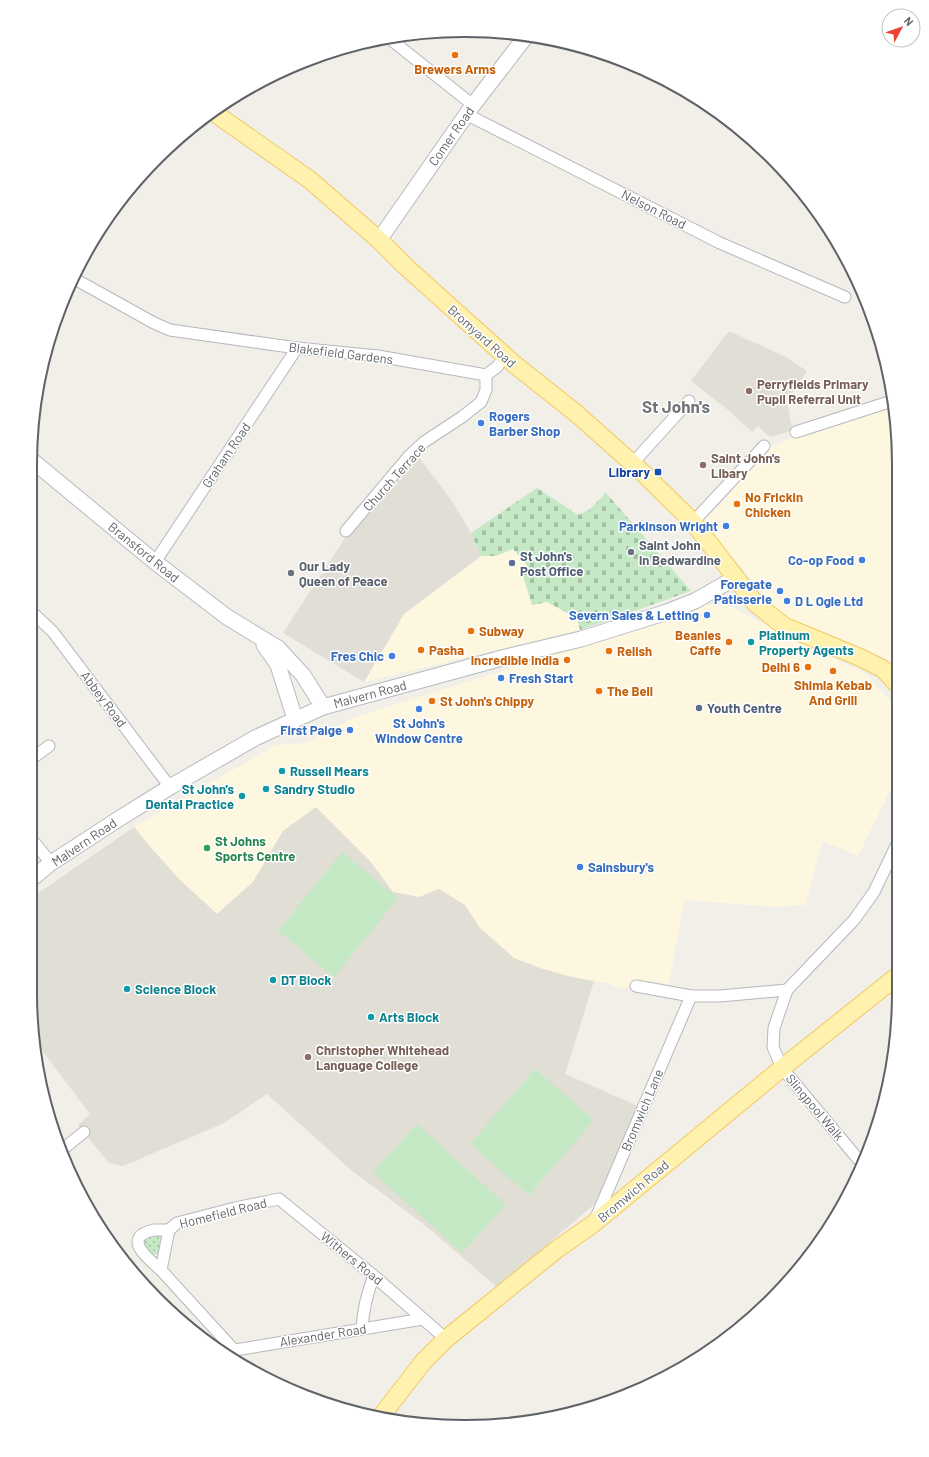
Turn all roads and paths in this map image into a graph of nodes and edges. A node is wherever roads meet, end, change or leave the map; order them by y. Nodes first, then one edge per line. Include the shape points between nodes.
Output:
1 (522, 41) edge
2 (395, 43) edge
3 (470, 109) junction
4 (218, 115) edge
5 (379, 240) junction
6 (78, 281) edge
7 (845, 297) dead end
8 (297, 348) junction
9 (505, 356) junction
10 (486, 375) junction
11 (689, 402) dead end
12 (887, 403) edge
13 (796, 432) dead end
14 (764, 446) dead end
15 (37, 464) edge
16 (632, 464) junction
17 (692, 522) junction
18 (346, 531) dead end
19 (155, 562) junction
20 (735, 578) junction
21 (37, 617) edge
22 (258, 636) junction
23 (892, 679) edge
24 (323, 707) junction
25 (295, 719) junction
26 (49, 746) dead end
27 (37, 755) edge
28 (170, 787) junction
29 (37, 846) edge
30 (892, 854) edge
31 (51, 863) junction
32 (37, 875) edge
33 (892, 981) edge
34 (636, 986) dead end
35 (787, 990) junction
36 (691, 996) junction
37 (782, 1068) junction
38 (84, 1132) dead end
39 (66, 1146) edge
40 (858, 1159) edge
41 (279, 1200) joint
42 (594, 1224) junction
43 (169, 1230) junction
44 (161, 1270) junction
45 (374, 1276) junction
46 (423, 1319) junction
47 (362, 1329) junction
48 (446, 1339) junction
49 (234, 1350) joint
50 (384, 1412) edge

1 - 3 main road, Comer Road
2 - 3 street, Nelson Road
3 - 5 main road, Comer Road
3 - 7 street, Nelson Road via 720,243
4 - 5 main road, Bromyard Road via 310,180
5 - 9 main road, Bromyard Road
6 - 8 street, Blakefield Gardens via 170,330
8 - 10 street, Blakefield Gardens via 378,356
8 - 19 street, Graham Road
9 - 10 street via 497,368
9 - 16 main road, Bromyard Road via 577,414
10 - 18 street, Church Terrace via 486,390 482,402 424,442 409,456
11 - 16 street
12 - 13 street
14 - 17 street
15 - 19 main road, Bransford Road
16 - 17 main road, Bromyard Road
17 - 20 main road, Bromyard Road
19 - 22 main road, Bransford Road via 227,617
20 - 23 main road via 755,603 784,626 859,657 883,669
20 - 24 main road, Malvern Road via 695,601 581,639
21 - 28 street, Abbey Road via 53,632
22 - 24 main road, Bransford Road via 278,648 303,675
22 - 25 main road, Bransford Road via 278,665
24 - 25 main road, Malvern Road
25 - 28 main road, Malvern Road via 255,738
26 - 27 street
28 - 31 main road, Malvern Road
29 - 31 street
30 - 35 street via 874,892 854,920
31 - 32 main road, Malvern Road
33 - 37 main road, Bromwich Road
34 - 36 street
35 - 36 street
35 - 37 street via 774,1028 773,1047
36 - 42 street, Bromwich Lane
37 - 40 street, Slingpool Walk
37 - 42 main road, Bromwich Road
38 - 39 street
41 - 43 street, Homefield Road via 177,1223
41 - 45 street, Withers Road
42 - 48 main road, Bromwich Road via 556,1250
43 - 44 street
43 - 44 street via 146,1231 140,1235 138,1242 143,1254
44 - 49 street
45 - 46 street, Withers Road
45 - 47 street via 363,1312
46 - 47 street, Alexander Road
46 - 48 street, Withers Road
47 - 49 street, Alexander Road
48 - 50 main road, Bromwich Road via 423,1362

